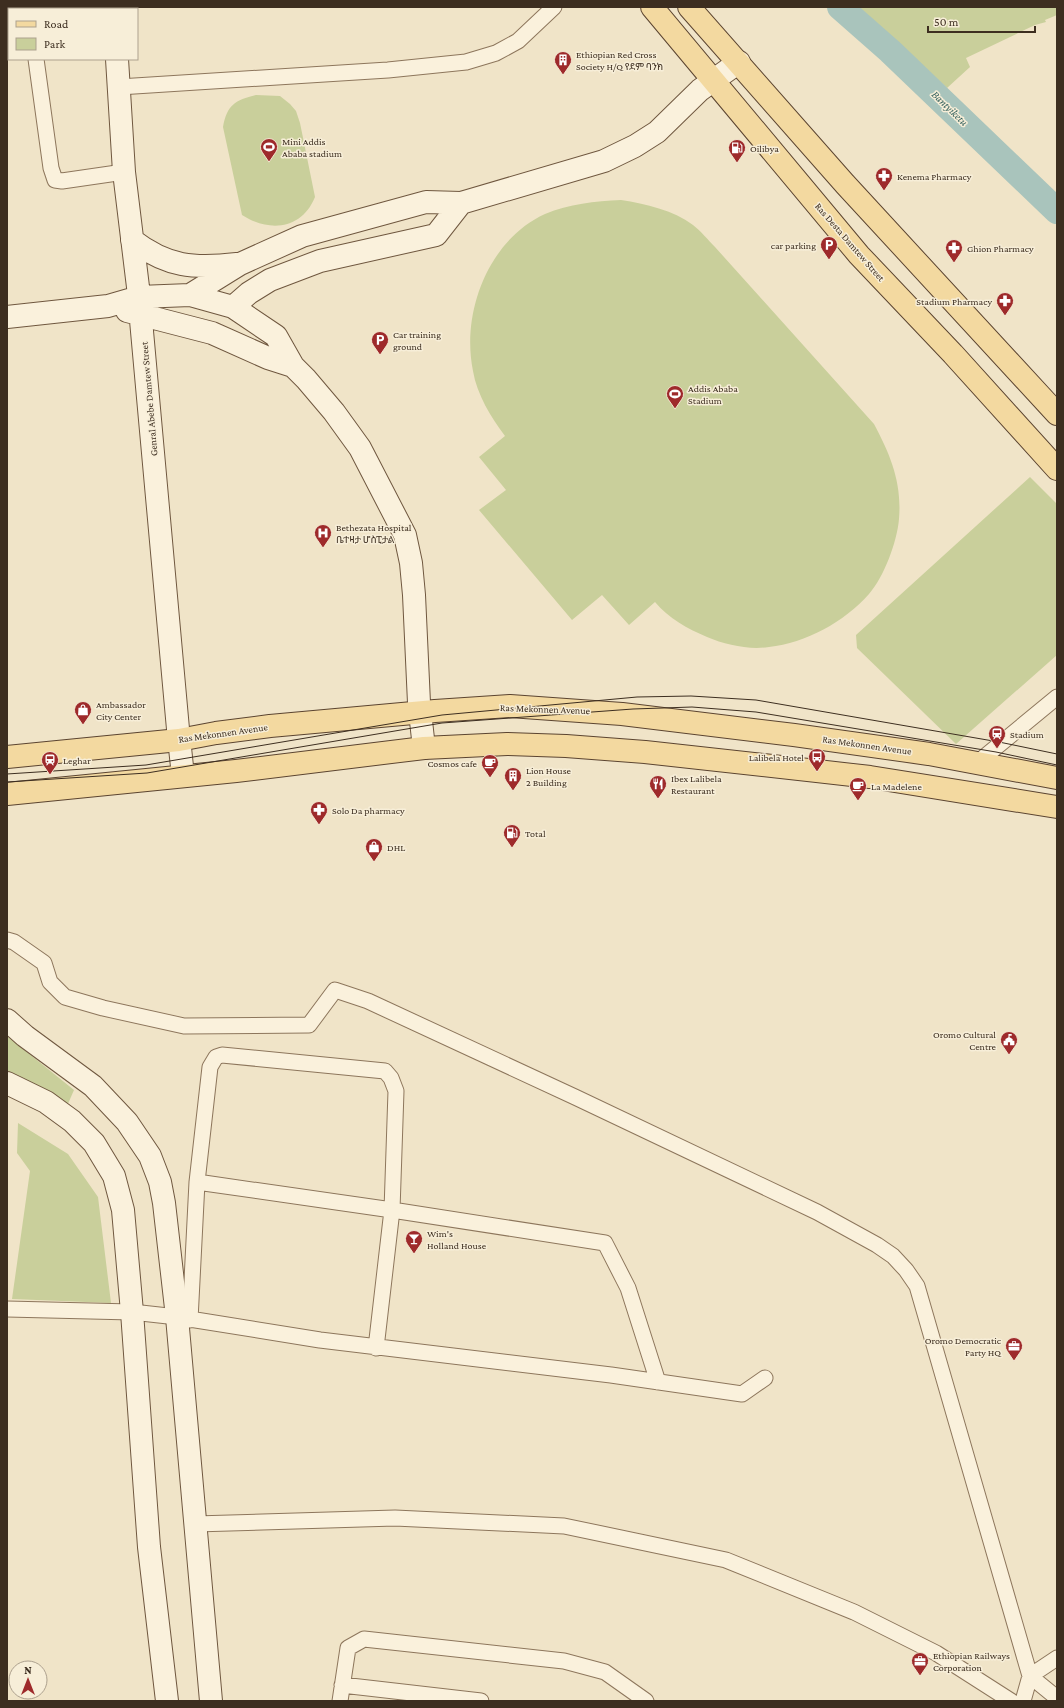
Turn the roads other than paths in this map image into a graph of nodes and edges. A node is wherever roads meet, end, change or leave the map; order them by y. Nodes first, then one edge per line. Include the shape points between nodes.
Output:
1 (554, 7) edge
2 (652, 7) edge
3 (689, 7) edge
4 (36, 60) edge
5 (117, 60) edge
6 (739, 62) junction
7 (715, 80) junction
8 (119, 86) junction
9 (124, 172) junction
10 (461, 203) junction
11 (132, 240) junction
12 (240, 264) junction
13 (190, 296) junction
14 (140, 306) junction
15 (233, 307) junction
16 (7, 317) edge
17 (293, 366) junction
18 (1057, 414) edge
19 (1057, 469) edge
20 (1057, 697) edge
21 (421, 713) junction
22 (179, 740) junction
23 (424, 748) junction
24 (7, 757) edge
25 (977, 763) junction
26 (183, 776) junction
27 (1057, 778) edge
28 (7, 794) edge
29 (1057, 807) edge
30 (7, 940) edge
31 (7, 1020) edge
32 (7, 1083) edge
33 (197, 1182) junction
34 (392, 1210) junction
35 (7, 1309) edge
36 (132, 1312) junction
37 (183, 1318) junction
38 (376, 1348) junction
39 (765, 1378) dead end
40 (658, 1382) junction
41 (195, 1524) junction
42 (1057, 1658) edge
43 (1030, 1676) junction
44 (342, 1685) junction
45 (436, 1698) edge
46 (1057, 1698) edge
47 (1015, 1700) edge
48 (167, 1701) edge
49 (211, 1701) edge
50 (340, 1701) edge
51 (481, 1701) edge
52 (646, 1701) edge

1 - 8 street via 518,41 496,53 466,62 388,70
2 - 7 main road, Ras Desta Damtew Street
3 - 6 main road
4 - 9 street via 51,168 55,180
5 - 8 main road, Genral Abebe Damtew Street
6 - 7 main road
6 - 18 main road via 845,184
7 - 10 main road via 700,90 656,132 635,146 604,161
7 - 19 main road, Ras Desta Damtew Street via 859,256 953,354
8 - 9 main road, Genral Abebe Damtew Street
9 - 11 main road, Genral Abebe Damtew Street
10 - 12 main road via 426,202 302,236
10 - 15 main road via 436,235 320,261 270,280
11 - 12 main road via 148,252 172,262 207,266
11 - 14 main road, Genral Abebe Damtew Street
12 - 13 main road
13 - 14 main road
13 - 15 main road
14 - 16 main road via 108,306
14 - 17 main road
14 - 22 main road, Genral Abebe Damtew Street
15 - 17 main road via 276,336
17 - 21 main road via 334,412 360,448 405,535 414,595
20 - 25 street
21 - 22 main road, Ras Mekonnen Avenue via 270,726
21 - 23 main road
21 - 25 main road, Ras Mekonnen Avenue via 510,706 605,712 808,737
22 - 24 main road, Ras Mekonnen Avenue
22 - 26 main road, Genral Abebe Damtew Street
23 - 26 main road
23 - 29 main road via 507,744 645,752 870,777
25 - 27 main road, Ras Mekonnen Avenue
26 - 28 main road
30 - 43 street via 44,963 50,982 65,997 184,1026 309,1025 335,990 368,1001 575,1096 816,1212 878,1245 893,1256 917,1286
31 - 37 main road via 93,1086 127,1122 150,1156 160,1182
32 - 36 main road via 46,1102 72,1121 94,1143 114,1176 122,1210
33 - 34 street
33 - 34 street via 210,1067 216,1058 222,1055 385,1071 396,1091
33 - 37 street
34 - 38 street
34 - 40 street via 605,1243 628,1288
35 - 36 street
36 - 37 street
36 - 48 main road via 149,1547
37 - 38 street
37 - 41 main road
38 - 40 street
39 - 40 street via 742,1394
41 - 47 street via 395,1518 564,1526 726,1560 861,1615 936,1653
41 - 49 main road
42 - 43 street
43 - 46 street
43 - 47 street
44 - 45 street
44 - 50 street
44 - 52 street via 348,1648 364,1639 564,1661 606,1672
45 - 51 street

